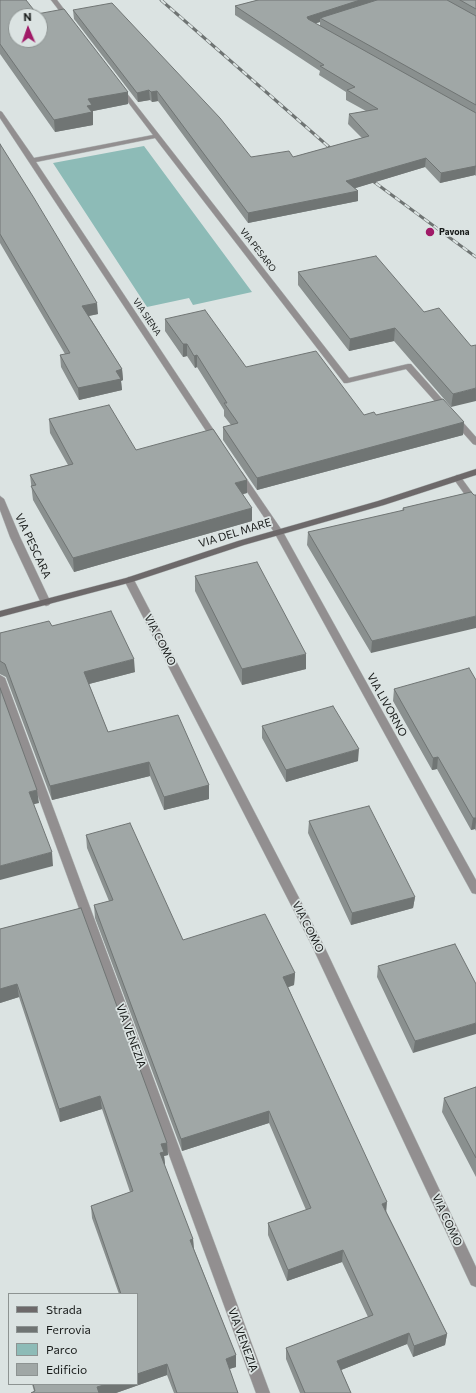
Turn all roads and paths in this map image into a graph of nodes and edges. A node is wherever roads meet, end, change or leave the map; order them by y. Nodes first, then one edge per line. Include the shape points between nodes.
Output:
1 (54, 0) edge
2 (73, 25) edge
3 (115, 80) edge
4 (0, 113) edge
5 (157, 136) junction
6 (31, 161) junction
7 (476, 442) edge
8 (220, 446) edge
9 (234, 466) edge
10 (476, 472) edge
11 (457, 478) junction
12 (0, 499) edge
13 (476, 504) edge
14 (278, 532) junction
15 (128, 580) junction
16 (46, 603) junction
17 (0, 614) edge
18 (0, 678) edge
19 (476, 890) edge
20 (476, 1281) edge
21 (263, 1393) edge

1 - 2 street
3 - 5 street, VIA PESARO
4 - 6 street, VIA SIENA
5 - 6 street
5 - 7 street, VIA PESARO via 347,381 408,366
6 - 8 street, VIA SIENA
9 - 14 street
10 - 11 main road, VIA DEL MARE
11 - 13 street
11 - 14 main road, VIA DEL MARE
12 - 16 street, VIA PESCARA via 14,537
14 - 15 main road, VIA DEL MARE
14 - 19 street, VIA LIVORNO
15 - 16 main road, VIA DEL MARE
15 - 20 street, VIA COMO via 318,946
16 - 17 main road, VIA DEL MARE
18 - 21 street, VIA VENEZIA

